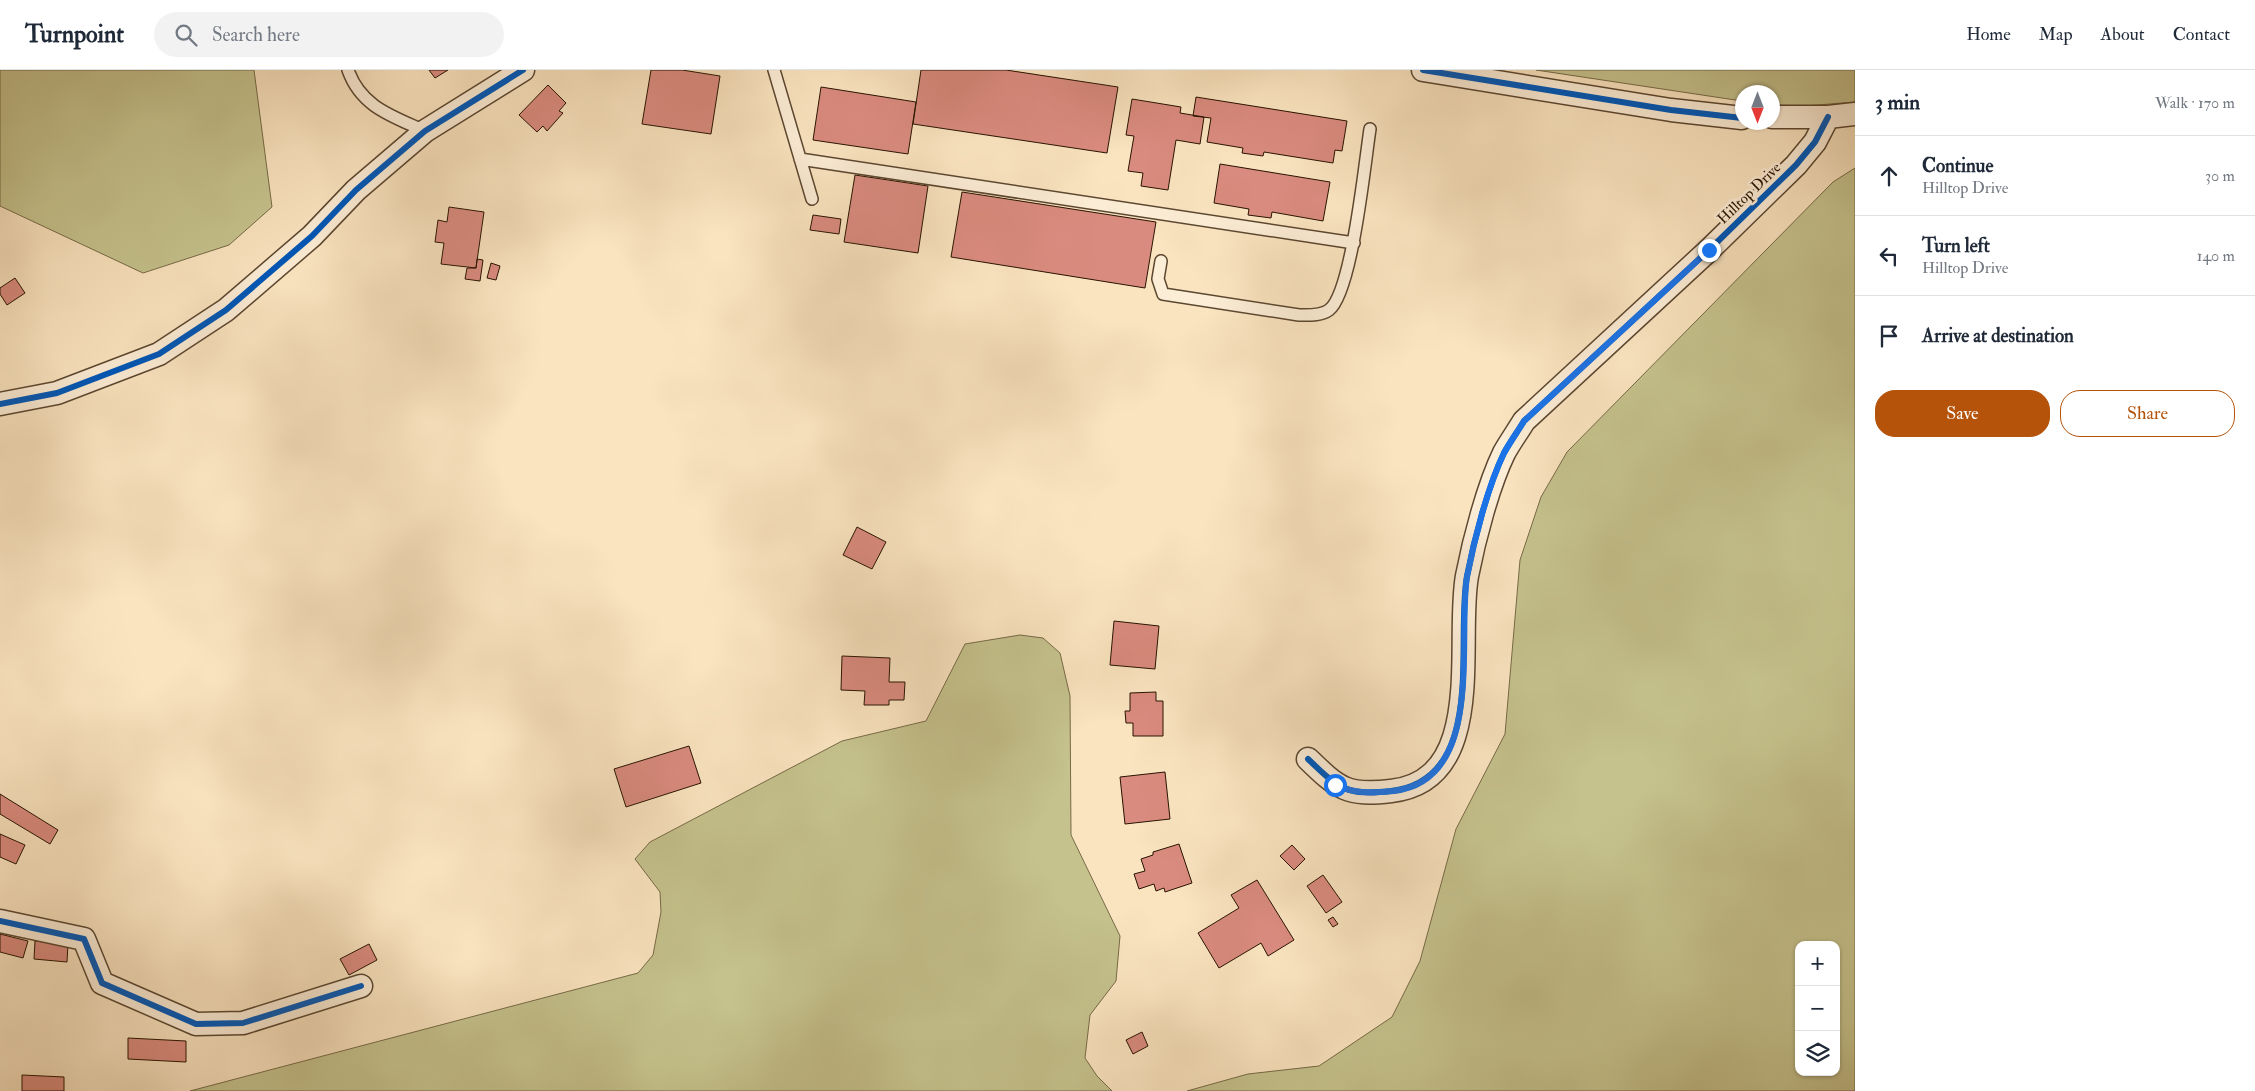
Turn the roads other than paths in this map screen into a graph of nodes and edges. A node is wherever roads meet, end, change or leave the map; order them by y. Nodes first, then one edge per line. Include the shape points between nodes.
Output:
1 (348, 70) edge
2 (523, 70) edge
3 (774, 70) edge
4 (1422, 70) edge
5 (1855, 114) edge
6 (1735, 117) edge
7 (1780, 117) edge
8 (1828, 117) junction
9 (1370, 129) dead end
10 (425, 130) junction
11 (800, 159) junction
12 (812, 200) dead end
13 (1354, 243) junction
14 (1161, 261) dead end
15 (0, 404) edge
16 (1308, 759) dead end
17 (0, 921) edge
18 (360, 986) dead end

1 - 10 lane via 353,84 378,109
2 - 10 street
3 - 11 lane
4 - 6 street
5 - 8 street
7 - 8 street
8 - 16 street, Hilltop Drive via 1815,142 1796,165 1524,421 1504,453 1481,518 1467,578 1462,704 1458,726 1448,752 1434,771 1418,784 1400,790 1372,794 1350,792 1335,785
9 - 13 lane
10 - 15 street via 356,190 312,236 226,310 159,354 57,393
11 - 12 lane
11 - 13 lane
13 - 14 lane via 1339,294 1329,310 1313,315 1164,294 1158,279
17 - 18 street via 84,939 102,983 196,1024 243,1023

